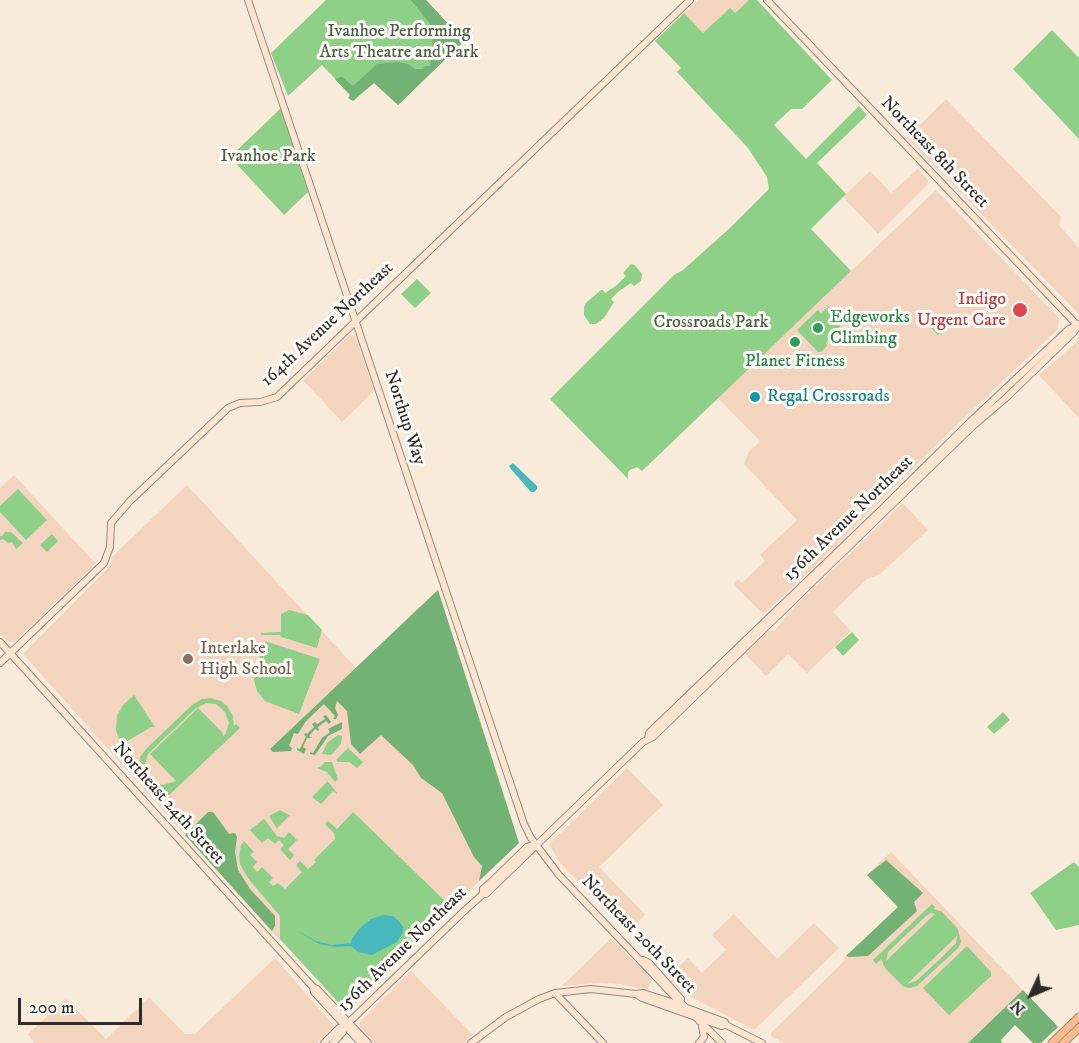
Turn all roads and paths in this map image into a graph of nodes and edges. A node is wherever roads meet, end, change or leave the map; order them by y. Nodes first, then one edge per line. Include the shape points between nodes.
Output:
1 (248, 0) edge
2 (690, 0) edge
3 (767, 0) edge
4 (356, 321) junction
5 (1078, 325) edge
6 (761, 625) junction
7 (0, 642) edge
8 (740, 652) junction
9 (10, 653) junction
10 (0, 663) edge
11 (648, 739) junction
12 (536, 844) junction
13 (640, 958) junction
14 (663, 985) junction
15 (555, 993) junction
16 (636, 994) junction
17 (656, 997) junction
18 (687, 1007) junction
19 (695, 1016) junction
20 (1079, 1017) edge
21 (701, 1022) junction
22 (726, 1025) junction
23 (346, 1026) junction
24 (1079, 1028) edge
25 (324, 1043) edge
26 (333, 1043) edge
27 (361, 1043) edge
28 (368, 1043) edge
29 (471, 1043) edge
30 (603, 1043) edge
31 (699, 1043) edge
32 (722, 1043) edge
33 (762, 1043) edge
34 (1052, 1043) edge
35 (1063, 1043) edge

1 - 4 main road, Northup Way
2 - 4 main road, 164th Avenue Northeast
3 - 5 main road, Northeast 8th Street
4 - 9 main road, 164th Avenue Northeast via 277,397 240,403 225,410 130,501 111,523 110,547 104,563
4 - 12 main road, Northup Way via 518,810
5 - 6 main road, 156th Avenue Northeast via 1069,328
5 - 8 main road, 156th Avenue Northeast
6 - 8 main road
6 - 11 main road, 156th Avenue Northeast via 649,733
7 - 9 main road, Northeast 24th Street
8 - 11 main road, 156th Avenue Northeast
9 - 10 main road, 164th Avenue Northeast
9 - 23 main road, Northeast 24th Street
11 - 12 main road, 156th Avenue Northeast
12 - 13 main road, Northeast 20th Street via 559,875
12 - 23 main road, 156th Avenue Northeast via 527,847 483,889 483,894
13 - 14 main road, Northeast 20th Street
13 - 18 main road via 678,993
14 - 17 main road via 663,994
14 - 18 main road, Northeast 20th Street
15 - 16 main road via 591,989
15 - 29 main road via 521,1008
15 - 30 main road
16 - 17 main road
16 - 19 main road
17 - 18 main road
18 - 19 main road, Northeast 20th Street
18 - 22 main road
19 - 21 main road, Northeast 20th Street
19 - 22 main road
20 - 34 main road
21 - 31 main road via 704,1037
21 - 32 main road, Northeast 20th Street
22 - 33 main road
23 - 25 main road, 156th Avenue Northeast
23 - 26 main road, 156th Avenue Northeast
23 - 27 main road, Northeast 24th Street
23 - 28 main road, Northeast 24th Street
24 - 35 main road

